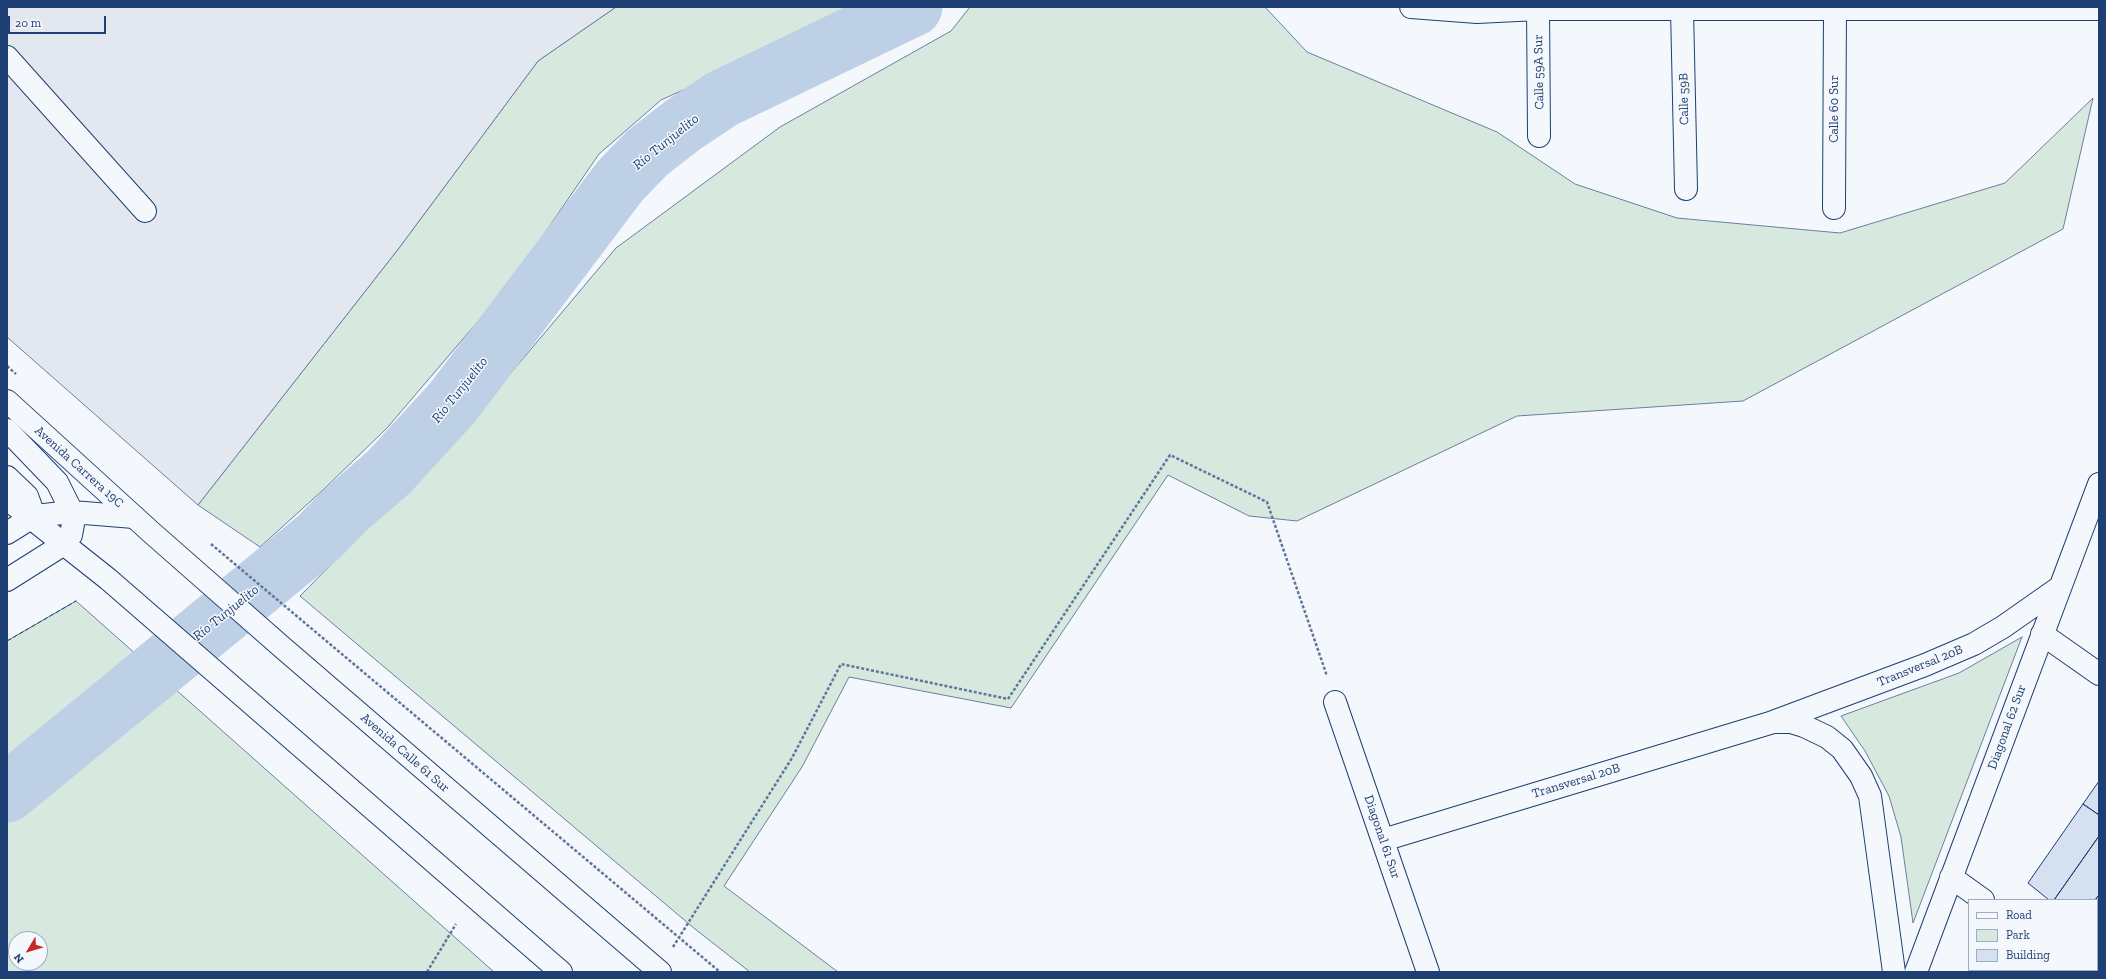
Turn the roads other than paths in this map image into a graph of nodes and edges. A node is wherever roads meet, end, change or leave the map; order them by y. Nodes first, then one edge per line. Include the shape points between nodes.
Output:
1 (1411, 7) edge
2 (1538, 8) edge
3 (1682, 9) junction
4 (1834, 9) junction
5 (2099, 9) edge
6 (7, 57) edge
7 (1539, 136) dead end
8 (1686, 189) dead end
9 (1834, 208) dead end
10 (145, 211) dead end
11 (7, 401) edge
12 (7, 430) edge
13 (7, 477) edge
14 (2099, 484) edge
15 (7, 499) edge
16 (72, 512) junction
17 (134, 517) junction
18 (31, 518) junction
19 (7, 533) edge
20 (152, 533) joint
21 (64, 544) junction
22 (7, 580) edge
23 (2060, 587) junction
24 (2042, 634) junction
25 (2099, 674) edge
26 (1335, 702) road end
27 (1770, 722) junction
28 (1383, 840) junction
29 (1951, 877) junction
30 (1982, 899) edge
31 (659, 971) edge
32 (561, 972) edge
33 (1428, 972) edge
34 (1894, 972) edge
35 (1916, 972) edge

1 - 2 street via 1477,12
2 - 3 street
2 - 7 street, Calle 59A Sur
3 - 4 street
3 - 8 street, Calle 59B
4 - 5 street
4 - 9 street, Calle 60 Sur
6 - 10 street
11 - 17 street, Avenida Carrera 19C
12 - 16 street via 52,474
13 - 18 street via 27,496
14 - 23 street, Diagonal 62 Sur
15 - 18 street
16 - 17 street
16 - 18 street via 44,514
16 - 21 street via 73,524
17 - 20 street, Avenida Carrera 19C
18 - 19 street
18 - 21 street
20 - 31 street, Avenida Calle 61 Sur
21 - 22 street
21 - 32 street
23 - 24 street, Diagonal 62 Sur
23 - 27 street, Transversal 20B via 2004,627 1974,644 1925,666
24 - 25 street
24 - 29 street, Diagonal 62 Sur
26 - 28 street, Diagonal 61 Sur
27 - 28 street, Transversal 20B
27 - 34 street, Transversal 20B via 1791,722 1827,737 1842,749 1861,776 1870,796
28 - 33 street, Diagonal 61 Sur
29 - 30 street
29 - 35 street, Diagonal 62 Sur

